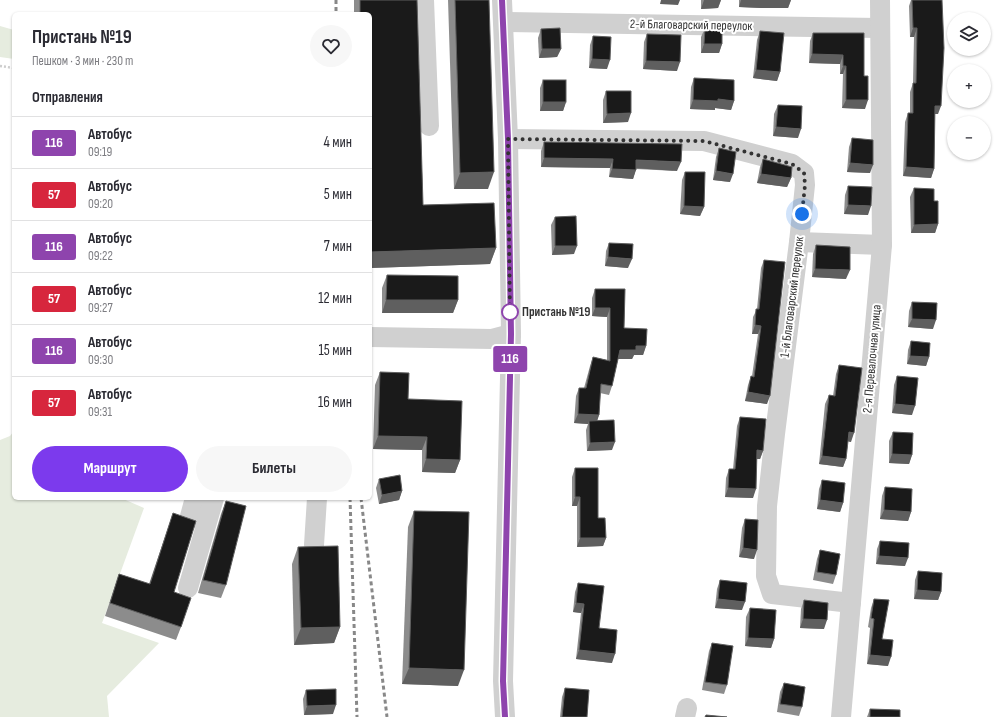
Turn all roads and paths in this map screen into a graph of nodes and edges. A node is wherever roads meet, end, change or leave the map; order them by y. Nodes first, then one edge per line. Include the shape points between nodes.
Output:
1 (424, 0) edge
2 (502, 0) edge
3 (880, 0) edge
4 (503, 22) junction
5 (879, 28) junction
6 (0, 66) edge
7 (12, 68) edge
8 (429, 126) dead end
9 (508, 139) junction
10 (799, 242) junction
11 (882, 245) junction
12 (511, 334) junction
13 (372, 337) edge
14 (194, 500) edge
15 (213, 500) edge
16 (317, 500) edge
17 (189, 520) edge
18 (314, 545) edge
19 (188, 588) dead end
20 (851, 603) junction
21 (505, 717) edge
22 (842, 717) edge

1 - 8 street
2 - 4 street
3 - 5 street, 2-я Перевалочная улица
4 - 5 street, 2-й Благоварский переулок
4 - 9 street
5 - 11 street, 2-я Перевалочная улица
6 - 7 path
9 - 10 street, 1-й Благоварский переулок via 704,141 792,164 804,173
9 - 12 street
10 - 11 street
10 - 20 street, 1-й Благоварский переулок via 768,499 766,576 772,594
11 - 20 street, 2-я Перевалочная улица
12 - 13 street via 492,339
12 - 21 street via 503,681
14 - 17 street
15 - 19 street
16 - 18 street
20 - 22 street, 2-я Перевалочная улица

